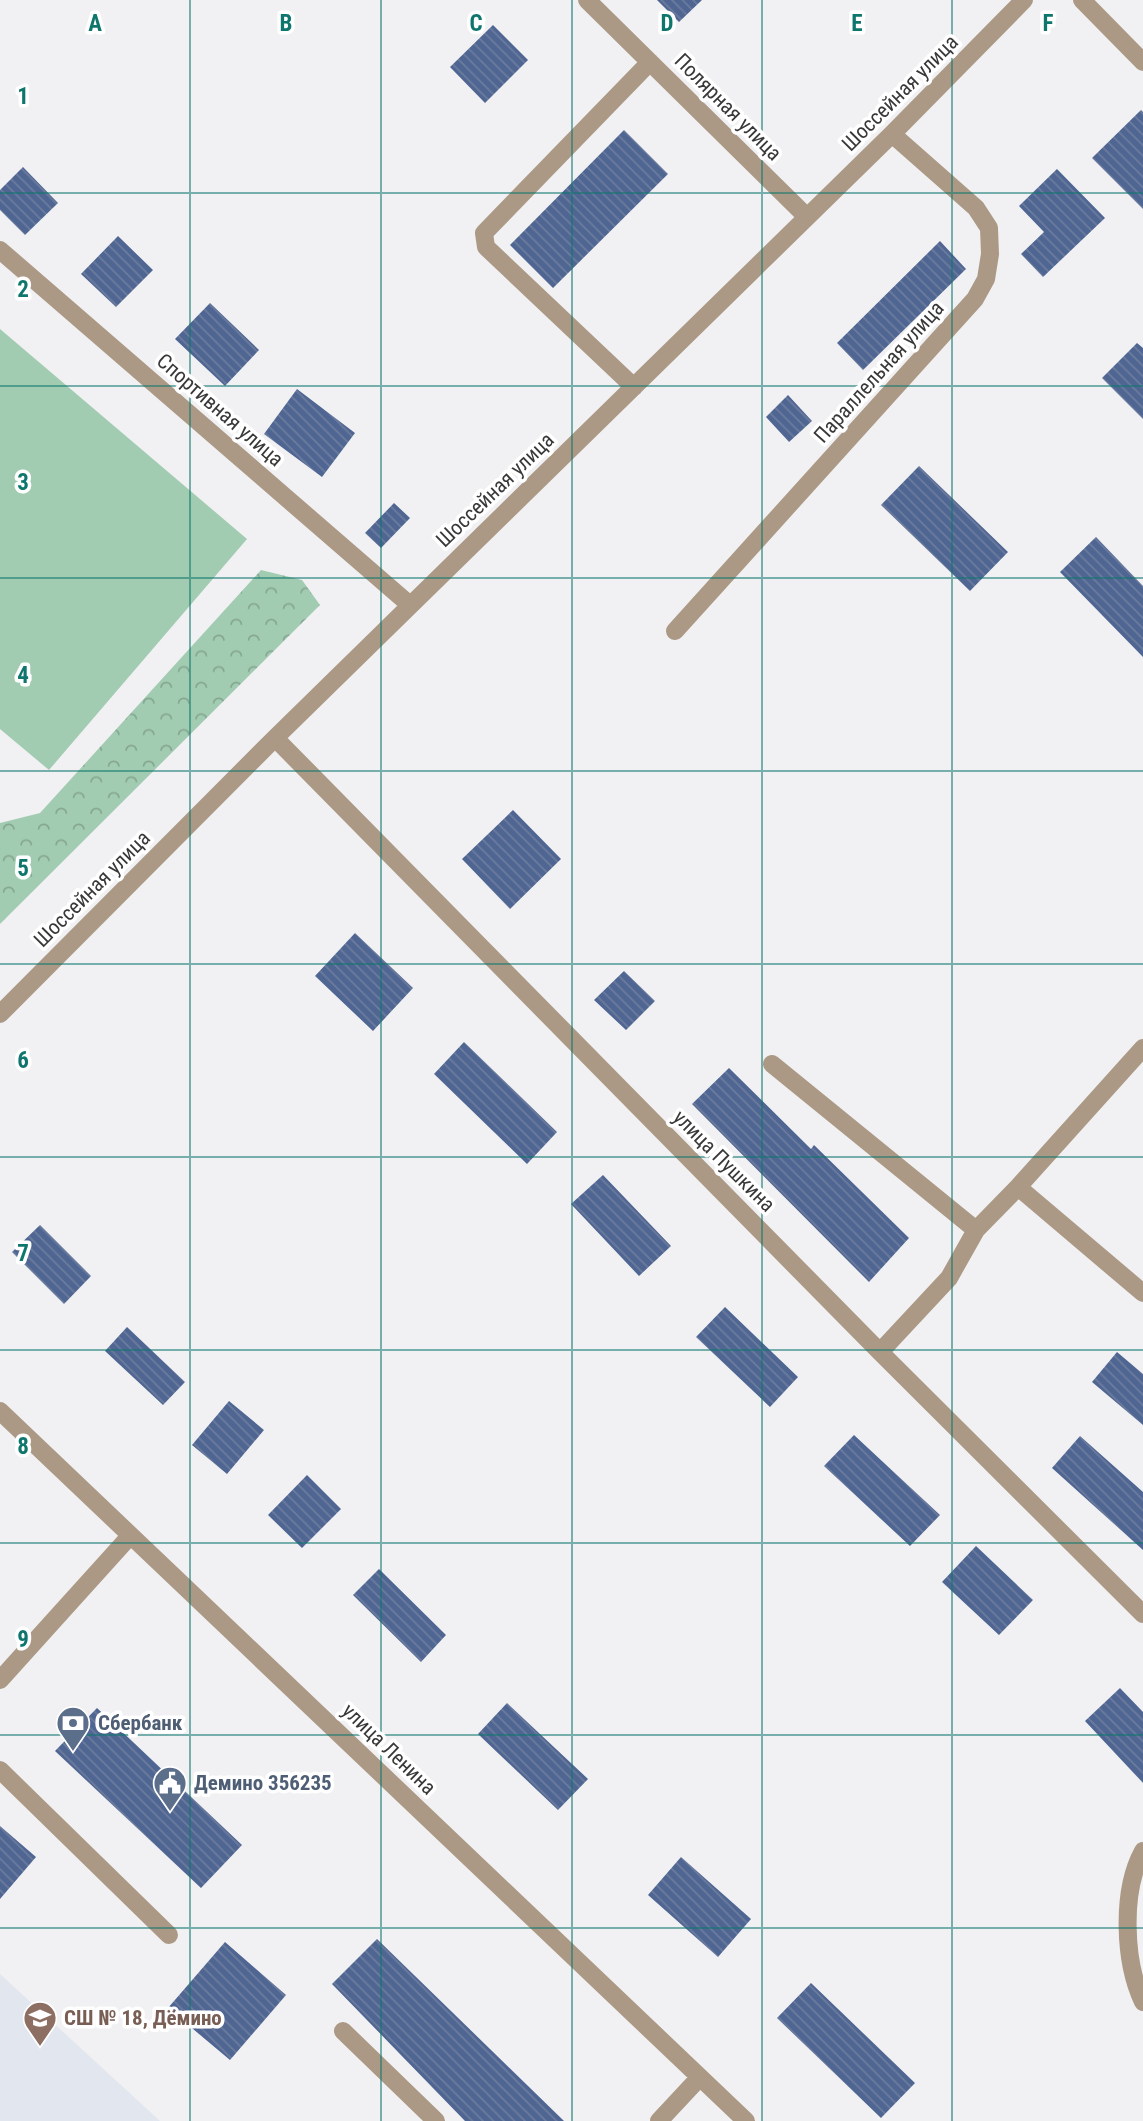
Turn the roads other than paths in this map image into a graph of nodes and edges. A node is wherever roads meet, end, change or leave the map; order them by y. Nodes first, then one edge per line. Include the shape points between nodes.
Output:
1 (587, 0) edge
2 (1024, 0) edge
3 (1082, 0) edge
4 (650, 62) junction
5 (1143, 62) edge
6 (892, 134) junction
7 (807, 217) junction
8 (0, 250) edge
9 (634, 387) junction
10 (410, 605) junction
11 (675, 631) dead end
12 (275, 738) junction
13 (0, 1014) edge
14 (1143, 1048) edge
15 (772, 1064) dead end
16 (1018, 1187) junction
17 (976, 1230) junction
18 (1143, 1293) edge
19 (880, 1352) junction
20 (0, 1411) edge
21 (130, 1536) junction
22 (1143, 1614) edge
23 (0, 1680) edge
24 (0, 1770) edge
25 (1143, 1852) edge
26 (169, 1935) dead end
27 (1143, 2002) edge
28 (343, 2031) dead end
29 (700, 2077) junction
30 (436, 2121) edge
31 (659, 2121) edge
32 (746, 2121) edge

1 - 4 street, Полярная улица
2 - 6 street, Шоссейная улица
3 - 5 street
4 - 7 street, Полярная улица
4 - 9 street via 484,233 486,247
6 - 7 street, Шоссейная улица
6 - 11 street, Параллельная улица via 976,208 989,228 986,279 975,299
7 - 9 street, Шоссейная улица
8 - 10 street, Спортивная улица
9 - 10 street, Шоссейная улица
10 - 12 street, Шоссейная улица
12 - 13 street, Шоссейная улица
12 - 19 street, улица Пушкина
14 - 16 street
15 - 17 street
16 - 17 street
16 - 18 street
17 - 19 street via 949,1278
19 - 22 street, улица Пушкина
20 - 21 street, улица Ленина
21 - 23 street
21 - 29 street, улица Ленина
24 - 26 street
25 - 27 street via 1135,1865 1127,1938
28 - 30 street
29 - 31 street
29 - 32 street, улица Ленина

